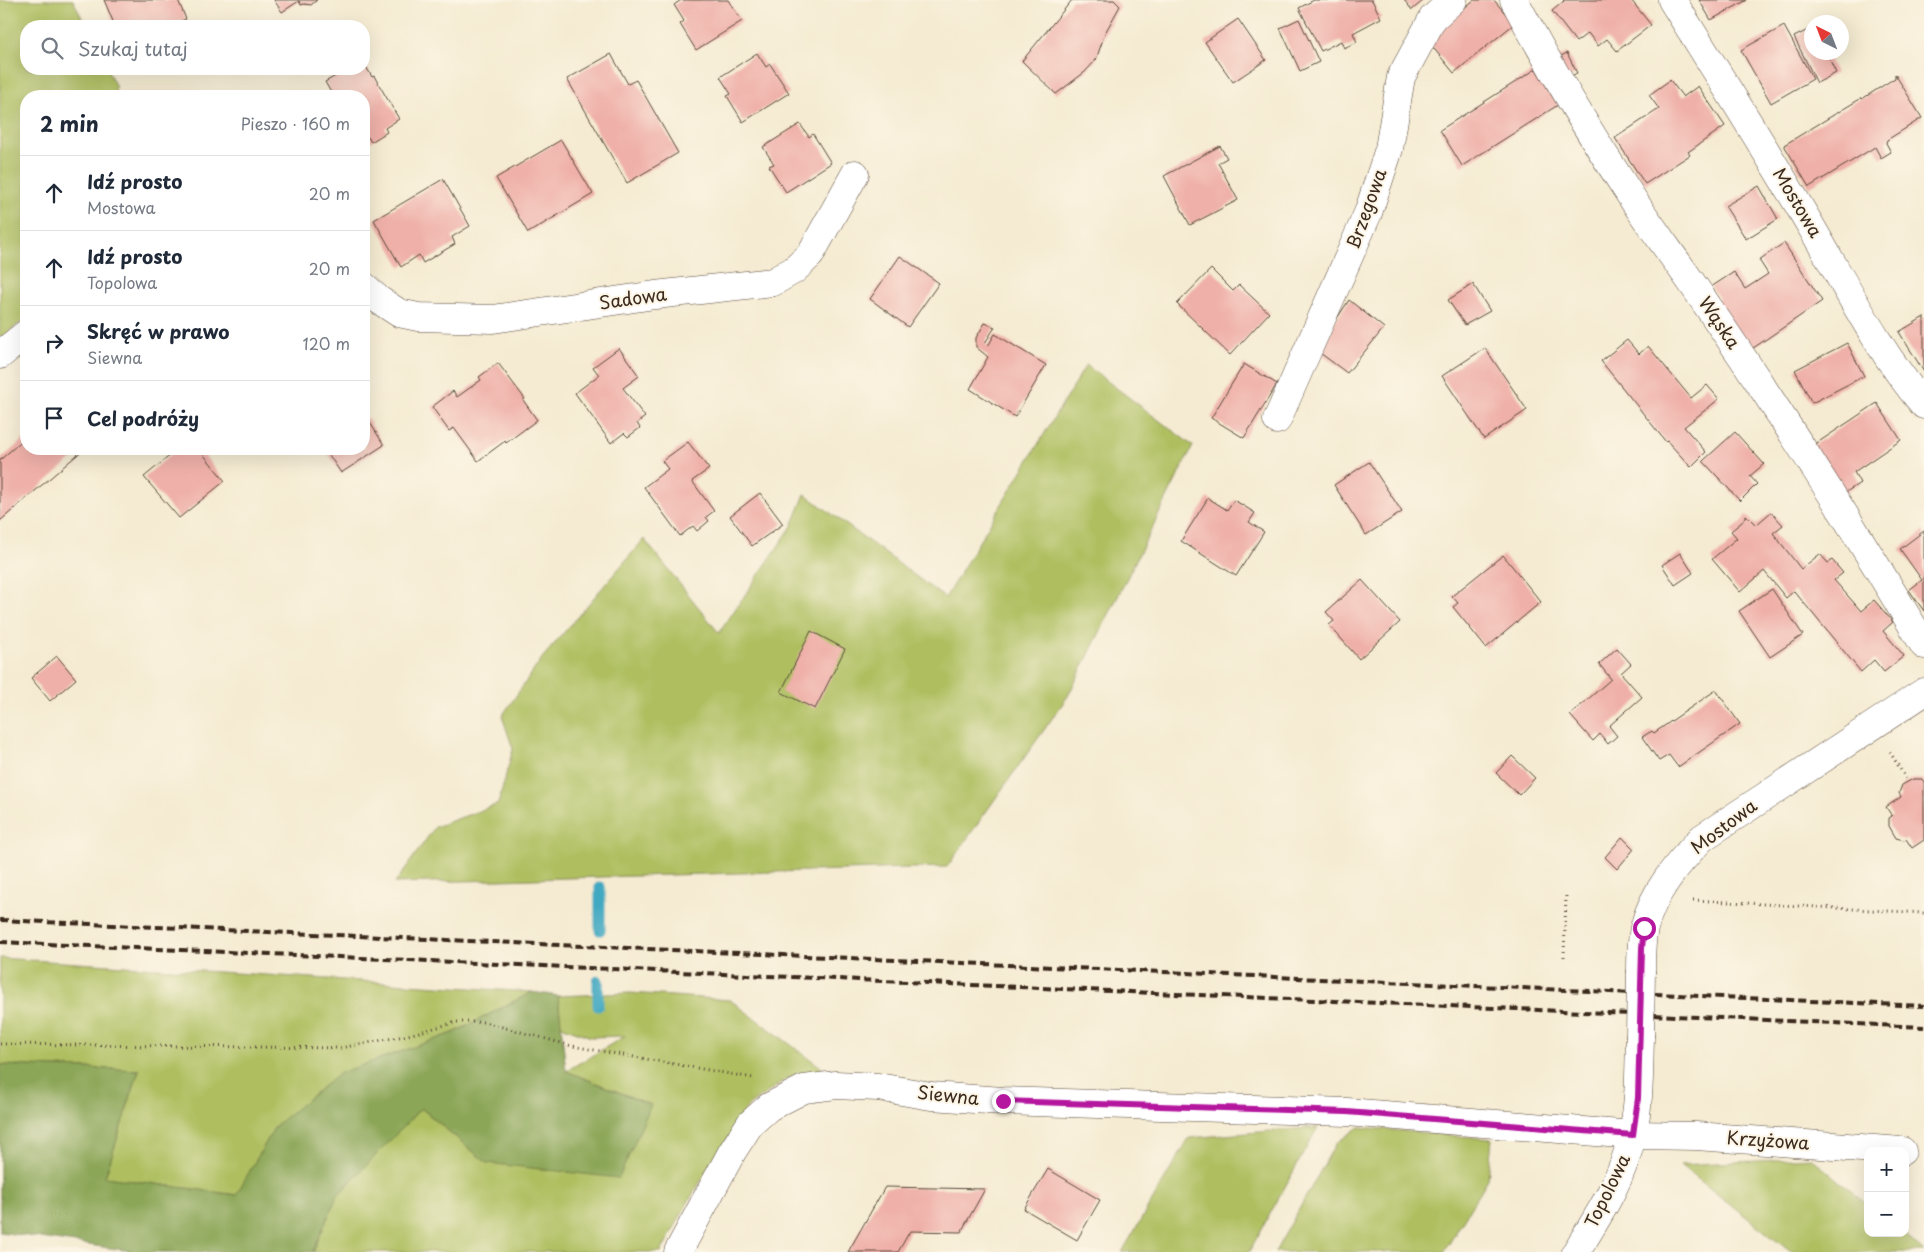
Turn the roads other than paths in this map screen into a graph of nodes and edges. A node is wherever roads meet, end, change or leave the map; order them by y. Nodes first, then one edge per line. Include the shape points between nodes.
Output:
1 (1453, 0) edge
2 (1514, 0) edge
3 (1672, 0) edge
4 (855, 174) dead end
5 (370, 292) edge
6 (20, 339) edge
7 (0, 355) edge
8 (1924, 405) edge
9 (1277, 420) dead end
10 (1924, 645) edge
11 (1924, 692) edge
12 (1640, 1037) joint
13 (1633, 1135) junction
14 (1864, 1148) edge
15 (1909, 1151) edge
16 (1924, 1152) edge
17 (678, 1252) edge
18 (1576, 1252) edge

1 - 9 street, Brzegowa via 1433,18 1401,77 1389,149 1368,213
2 - 10 street, Wąska via 1584,124 1784,421
3 - 8 street, Mostowa via 1785,182 1870,328 1906,384
4 - 5 street, Sadowa via 810,255 794,270 773,282 655,295 492,319 418,317 399,313
6 - 7 street
11 - 12 street, Mostowa, bridge via 1702,838 1681,860 1666,880 1644,928
12 - 13 street, Topolowa
13 - 14 street, Krzyżowa via 1696,1136
13 - 17 street, Siewna via 1347,1112 1003,1101 931,1096 878,1086 836,1085 804,1090 769,1107 750,1124
13 - 18 street, Topolowa via 1625,1162 1604,1207
15 - 16 street, Krzyżowa

